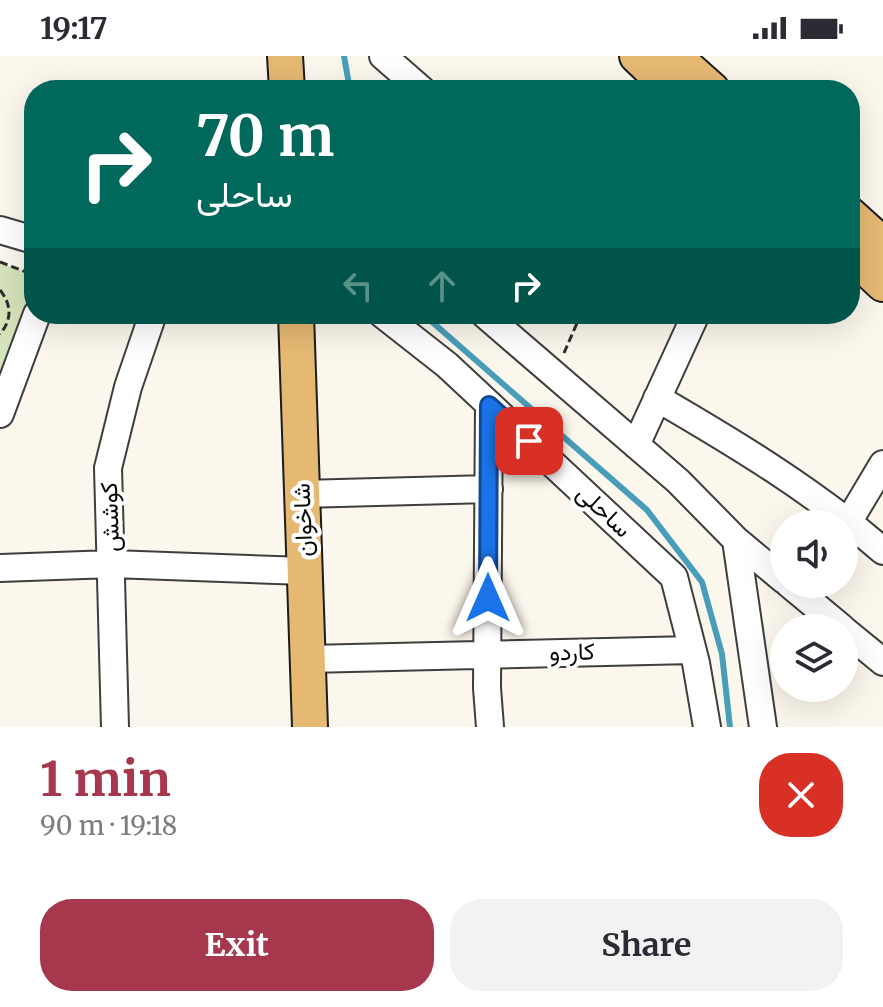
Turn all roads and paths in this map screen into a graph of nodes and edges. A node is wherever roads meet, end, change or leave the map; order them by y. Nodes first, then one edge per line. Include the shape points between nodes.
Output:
1 (285, 56) edge
2 (383, 56) edge
3 (637, 56) edge
4 (674, 56) edge
5 (286, 80) edge
6 (387, 80) edge
7 (411, 80) edge
8 (662, 80) edge
9 (701, 80) edge
10 (0, 230) edge
11 (867, 233) edge
12 (24, 237) edge
13 (0, 262) edge
14 (24, 271) edge
15 (883, 284) edge
16 (0, 290) edge
17 (33, 324) edge
18 (150, 324) edge
19 (296, 324) edge
20 (395, 324) edge
21 (496, 324) edge
22 (577, 324) edge
23 (691, 324) edge
24 (0, 334) edge
25 (555, 375) junction
26 (657, 398) junction
27 (489, 405) junction
28 (0, 414) edge
29 (636, 445) junction
30 (883, 464) edge
31 (489, 489) junction
32 (302, 494) junction
33 (833, 510) edge
34 (856, 510) edge
35 (858, 529) edge
36 (736, 540) junction
37 (883, 551) edge
38 (112, 564) junction
39 (0, 568) edge
40 (770, 568) edge
41 (305, 571) junction
42 (806, 598) edge
43 (825, 614) edge
44 (858, 641) edge
45 (692, 650) junction
46 (487, 653) junction
47 (308, 659) junction
48 (883, 662) edge
49 (115, 727) edge
50 (310, 727) edge
51 (490, 727) edge
52 (707, 727) edge
53 (763, 727) edge

1 - 5 main road
2 - 6 street
2 - 7 street
3 - 8 main road
4 - 9 main road
10 - 12 street
11 - 15 main road
13 - 14 path
16 - 24 path via 10,316
17 - 28 street
18 - 38 street, کوشش via 108,468
19 - 32 main road, شاخوان
20 - 27 street, ساحلی
21 - 25 street
22 - 25 path
23 - 26 street
25 - 29 street
26 - 29 street
26 - 33 street
27 - 31 street
27 - 45 street, ساحلی via 674,577
29 - 36 street
30 - 34 street
31 - 32 street
31 - 46 street
32 - 41 main road, شاخوان
35 - 37 street
36 - 40 street
36 - 53 street
38 - 39 street
38 - 41 street
38 - 49 street, کوشش
41 - 47 main road, شاخوان
42 - 43 street
44 - 48 street
45 - 46 street, کاردو
45 - 52 street, ساحلی
46 - 47 street, کاردو
46 - 51 street
47 - 50 main road, شاخوان

